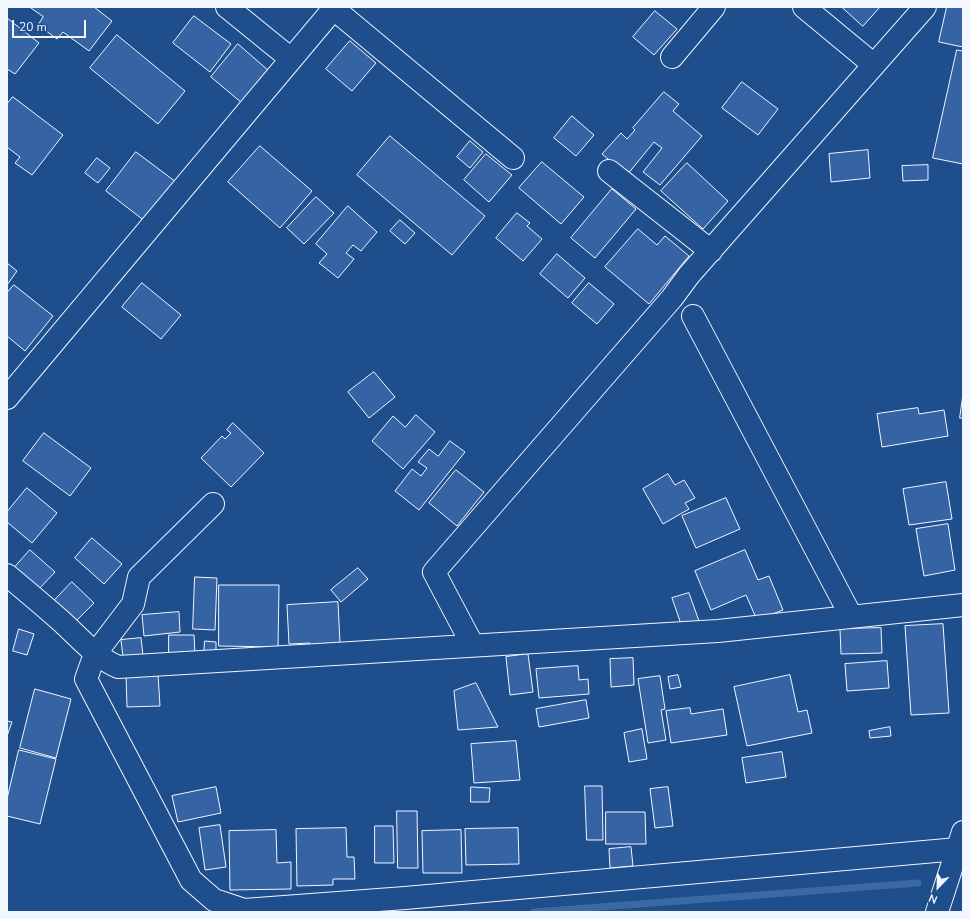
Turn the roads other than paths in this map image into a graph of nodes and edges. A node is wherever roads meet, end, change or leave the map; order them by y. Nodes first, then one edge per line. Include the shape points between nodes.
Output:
1 (227, 7) edge
2 (714, 7) edge
3 (804, 7) edge
4 (334, 8) edge
5 (916, 10) edge
6 (672, 57) dead end
7 (291, 59) junction
8 (874, 65) junction
9 (513, 158) dead end
10 (609, 171) dead end
11 (711, 251) junction
12 (693, 316) dead end
13 (7, 398) edge
14 (213, 504) dead end
15 (7, 575) edge
16 (963, 605) edge
17 (851, 616) junction
18 (472, 644) junction
19 (95, 654) junction
20 (960, 840) edge
21 (937, 912) edge

1 - 7 street
2 - 6 street
3 - 8 street
4 - 7 street
4 - 9 street
5 - 8 street
7 - 13 street
8 - 11 street
10 - 11 street
11 - 18 street via 434,572
12 - 17 street
14 - 19 street via 139,577 133,604
15 - 19 street
16 - 17 street
17 - 18 street via 718,630
18 - 19 street via 118,667
19 - 20 street via 86,679 191,880 214,900 244,910 405,898
20 - 21 street

